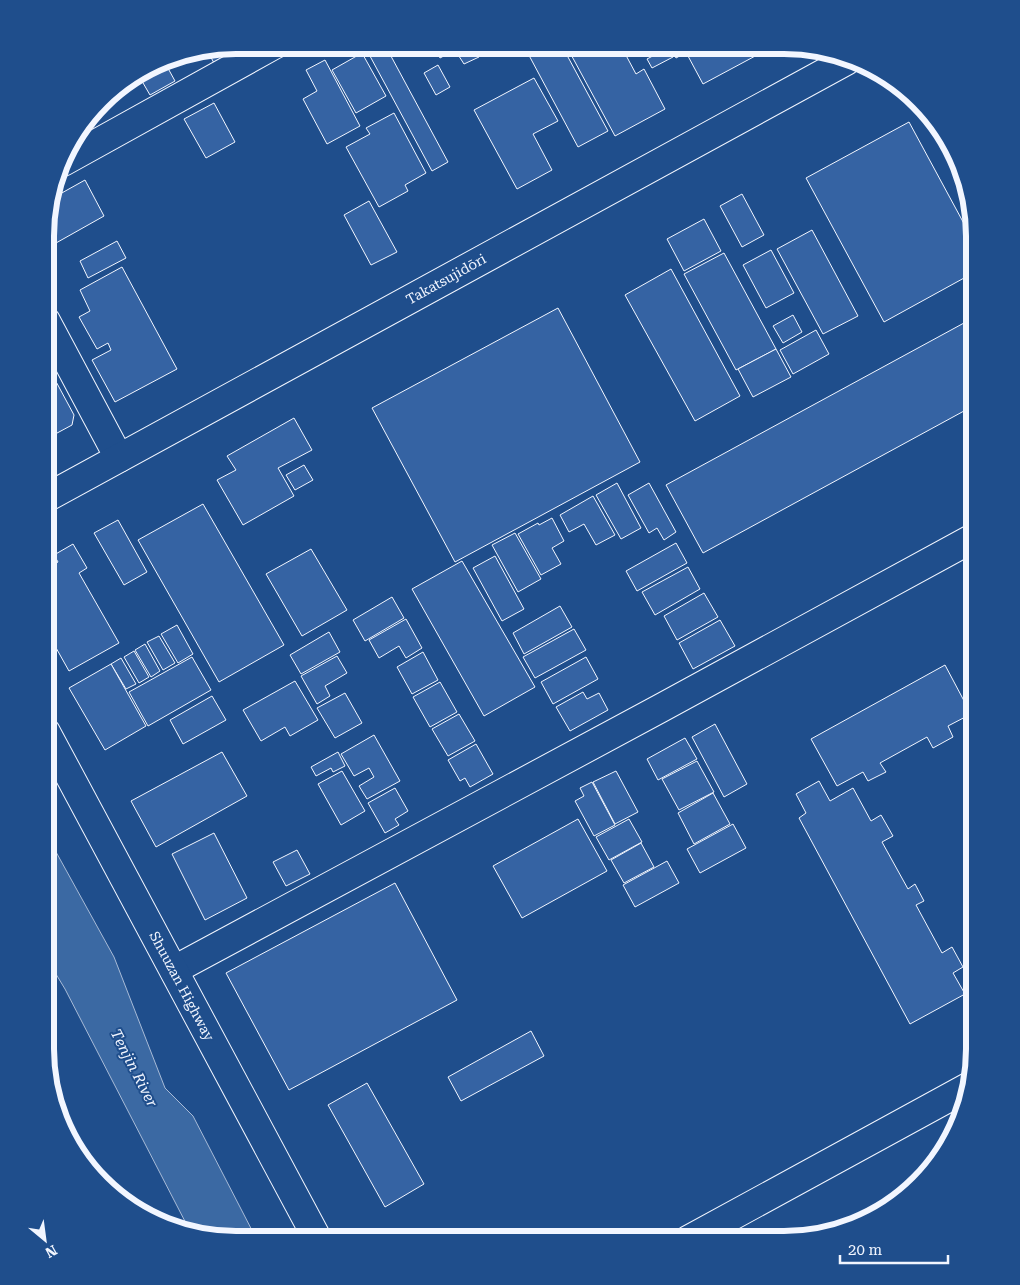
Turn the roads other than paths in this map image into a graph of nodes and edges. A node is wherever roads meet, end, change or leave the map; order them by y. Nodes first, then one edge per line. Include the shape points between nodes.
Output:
1 (258, 54) edge
2 (842, 63) edge
3 (72, 157) edge
4 (54, 336) edge
5 (119, 458) junction
6 (54, 494) edge
7 (966, 542) edge
8 (54, 747) edge
9 (174, 970) junction
10 (961, 1091) edge
11 (313, 1231) edge
12 (704, 1231) edge

1 - 3 main road
2 - 5 main road, Takatsujidōri
4 - 5 main road
5 - 6 main road, Takatsujidōri
7 - 9 main road
8 - 9 main road, Shuuzan Highway
9 - 11 main road, Shuuzan Highway
10 - 12 main road

